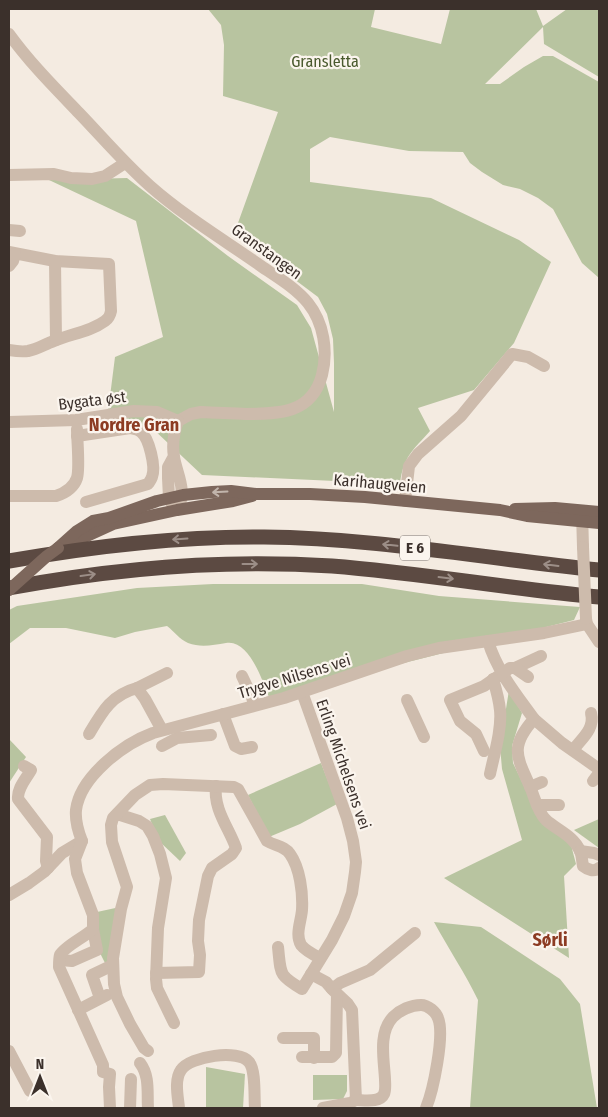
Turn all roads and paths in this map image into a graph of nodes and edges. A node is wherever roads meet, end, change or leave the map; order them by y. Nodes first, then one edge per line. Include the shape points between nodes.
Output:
1 (9, 34) edge
2 (126, 163) junction
3 (9, 175) edge
4 (12, 253) edge
5 (55, 261) junction
6 (9, 266) edge
7 (56, 340) junction
8 (9, 350) edge
9 (544, 366) dead end
10 (76, 420) junction
11 (9, 422) edge
12 (178, 422) junction
13 (77, 436) junction
14 (174, 456) junction
15 (256, 494) junction
16 (183, 495) junction
17 (9, 496) edge
18 (169, 498) junction
19 (405, 501) junction
20 (86, 502) dead end
21 (177, 510) junction
22 (599, 512) edge
23 (582, 516) junction
24 (599, 523) edge
25 (58, 548) junction
26 (9, 561) edge
27 (599, 570) edge
28 (9, 589) edge
29 (599, 597) edge
30 (587, 621) junction
31 (488, 641) junction
32 (599, 642) edge
33 (540, 656) dead end
34 (515, 668) junction
35 (167, 673) dead end
36 (242, 676) dead end
37 (497, 676) junction
38 (528, 677) dead end
39 (137, 688) junction
40 (302, 692) junction
41 (407, 700) dead end
42 (254, 705) junction
43 (591, 712) dead end
44 (223, 714) junction
45 (534, 719) junction
46 (162, 730) junction
47 (89, 734) dead end
48 (211, 735) dead end
49 (424, 737) dead end
50 (162, 746) dead end
51 (252, 747) dead end
52 (573, 750) junction
53 (484, 751) dead end
54 (28, 768) dead end
55 (490, 774) dead end
56 (597, 774) edge
57 (216, 786) junction
58 (559, 805) dead end
59 (537, 806) junction
60 (117, 814) junction
61 (82, 841) junction
62 (580, 851) junction
63 (599, 855) edge
64 (48, 868) junction
65 (599, 869) edge
66 (9, 894) edge
67 (93, 929) junction
68 (415, 933) dead end
69 (278, 947) dead end
70 (320, 958) junction
71 (60, 960) junction
72 (113, 965) junction
73 (156, 973) junction
74 (311, 974) junction
75 (116, 992) junction
76 (335, 992) junction
77 (100, 998) junction
78 (78, 1010) junction
79 (174, 1022) dead end
80 (283, 1038) dead end
81 (314, 1038) junction
82 (332, 1038) dead end
83 (9, 1051) edge
84 (148, 1051) dead end
85 (140, 1063) dead end
86 (131, 1080) dead end
87 (30, 1091) dead end
88 (356, 1100) junction
89 (110, 1108) edge
90 (130, 1108) edge
91 (148, 1108) edge
92 (179, 1108) edge
93 (255, 1108) edge
94 (323, 1108) edge
95 (426, 1108) edge

1 - 2 street, Granstangen
2 - 3 street via 105,176 92,179 54,174
2 - 12 street, Granstangen via 171,204 300,294 315,314 324,337 325,359 320,383 315,393 301,406 279,413 201,412
4 - 5 street
4 - 6 street via 13,260
5 - 7 street
5 - 7 street via 109,264 111,311 107,320 100,324
7 - 8 street via 30,351
9 - 19 street via 528,356 512,354 461,416 409,466
10 - 11 street, Bygata øst
10 - 12 street, Bygata øst via 134,411 157,412
10 - 13 street
12 - 14 street via 174,433
13 - 17 street via 77,477 71,487 56,496
13 - 20 street via 130,428 142,432 150,448 153,472 148,484
14 - 16 street
14 - 18 street via 168,466
15 -> 16 main road, Karihaugveien via 231,491
15 - 19 main road, Karihaugveien via 310,494
15 - 21 main road, Karihaugveien
16 - 18 main road, Karihaugveien
16 - 21 street
18 - 21 street
18 - 25 main road, Karihaugveien via 93,521 77,530
19 - 23 main road, Karihaugveien via 500,510 527,516
21 - 25 main road, Karihaugveien via 113,524
22 - 23 main road, Karihaugveien
23 - 24 main road, Karihaugveien
23 - 30 street, bridge
25 - 28 main road, Karihaugveien, bridge
27 -> 26 highway, E 6 via 367,542 264,537 162,540
28 -> 29 highway, E 6 via 133,569 263,564 382,571
30 - 31 street, Trygve Nilsens vei via 544,633
30 - 32 street
31 - 37 street
31 - 40 street, Trygve Nilsens vei via 407,656
33 - 34 street
34 - 37 street
34 - 38 street
35 - 39 street
36 - 42 street
37 - 45 street
37 - 53 street via 484,686 450,700 460,721 476,734
37 - 55 street via 500,712
39 - 46 street
39 - 47 street via 119,694
40 - 42 street, Trygve Nilsens vei
40 - 70 street, Erling Michelsens vei via 347,818 356,862 349,905
41 - 49 street
42 - 44 street, Trygve Nilsens vei
43 - 52 street via 589,730
44 - 46 street, Trygve Nilsens vei
44 - 51 street via 235,746 241,749
45 - 52 street
45 - 59 street via 519,741 518,759 521,769 536,785
46 - 61 street, Trygve Nilsens vei via 121,749 87,784 76,808 76,824
48 - 50 street via 177,738
52 - 56 street
54 - 64 street via 15,786 18,799 46,838
57 - 60 street via 150,785
57 - 70 street via 238,789 267,840 273,845 285,842 302,890 298,932 302,945
57 - 73 street via 218,807 236,848 212,868 208,876 199,920 199,972
58 - 59 street
59 - 62 street via 545,819 574,840
60 - 72 street via 111,826 112,842 127,887
60 - 73 street via 146,826 160,854 166,878 158,928
61 - 64 street
61 - 67 street, Trygve Nilsens vei via 75,859 93,915
62 - 63 street
62 - 65 street via 583,866 589,870
64 - 66 street
67 - 71 street via 66,948
67 - 71 street, Trygve Nilsens vei via 97,950 72,961
68 - 76 street via 370,970 340,983
69 - 74 street, Erling Michelsens vei via 281,973 287,980 302,989
70 - 74 street, Erling Michelsens vei
71 - 78 street via 59,967
72 - 75 street
72 - 77 street via 92,975
73 - 79 street via 157,988
74 - 76 street via 326,982
75 - 77 street
75 - 84 street via 130,1024
76 - 81 street via 336,1053 332,1057 308,1058
76 - 88 street via 352,1010
77 - 78 street
78 - 89 street via 103,1065 103,1072 110,1074
80 - 81 street
81 - 82 street
83 - 87 street
85 - 91 street via 147,1078
86 - 90 street
88 - 94 street
88 - 95 street via 377,1100 384,1095 384,1032 397,1012 423,1005 438,1017 440,1028 439,1052
92 - 93 street via 178,1074 183,1067 198,1059 218,1056 237,1056 250,1062

